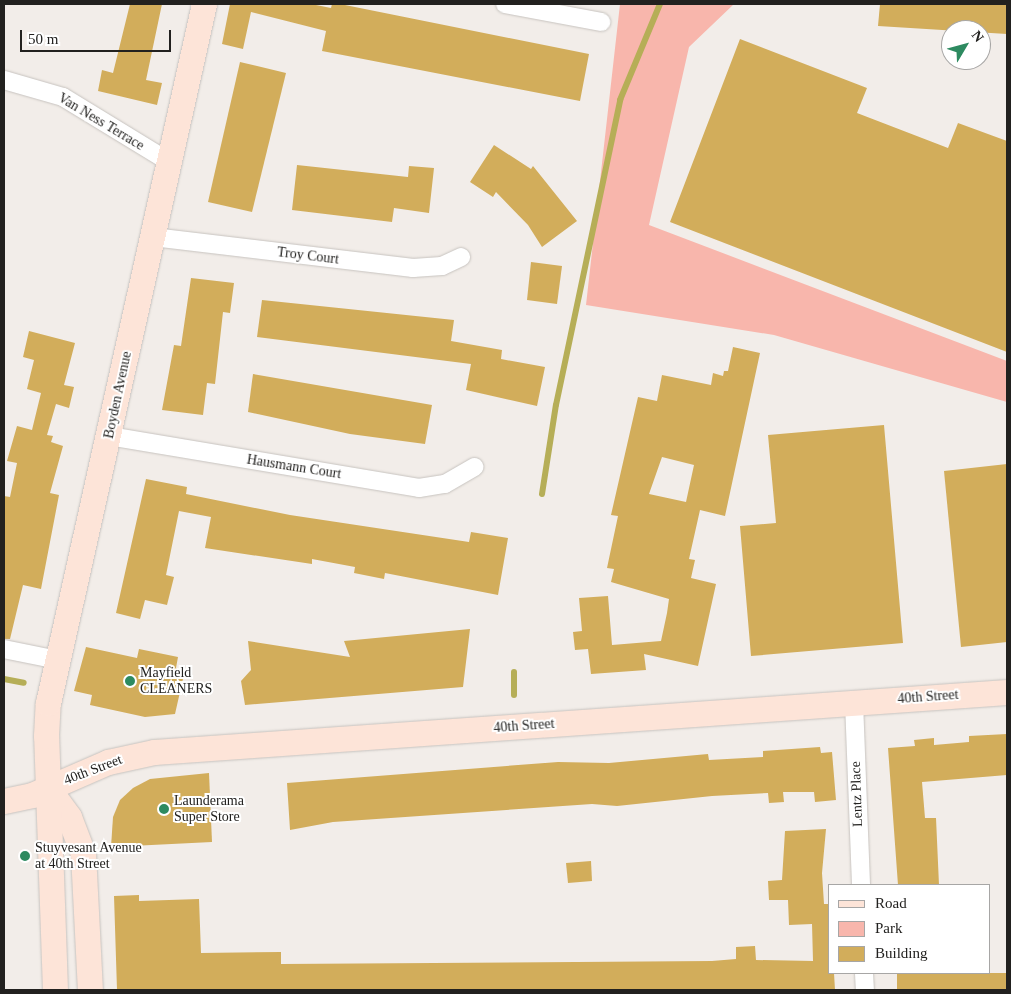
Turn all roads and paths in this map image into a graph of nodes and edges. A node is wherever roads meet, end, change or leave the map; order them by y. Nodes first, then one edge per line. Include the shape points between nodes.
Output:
1 (204, 4) edge
2 (505, 4) edge
3 (601, 22) dead end
4 (4, 80) edge
5 (168, 161) junction
6 (153, 237) junction
7 (461, 257) dead end
8 (109, 436) junction
9 (474, 467) dead end
10 (4, 649) edge
11 (58, 660) junction
12 (1007, 692) edge
13 (854, 702) junction
14 (48, 788) junction
15 (4, 801) edge
16 (861, 884) edge
17 (864, 974) edge
18 (55, 990) edge
19 (90, 990) edge
20 (864, 990) edge

1 - 5 street, Boyden Avenue
2 - 3 street
4 - 5 street, Van Ness Terrace via 63,97
5 - 6 street, Boyden Avenue
6 - 7 street, Troy Court via 413,268 442,266
6 - 8 street, Boyden Avenue
8 - 9 street, Hausmann Court via 419,488 445,484
8 - 11 street, Boyden Avenue
10 - 11 street
11 - 14 street, Boyden Avenue via 46,720
12 - 13 street, 40th Street
13 - 14 street, 40th Street via 154,752 108,762
13 - 16 street, Lentz Place
14 - 15 street, 40th Street
14 - 18 street, Boyden Avenue
14 - 19 street via 69,817 84,853
17 - 20 street

